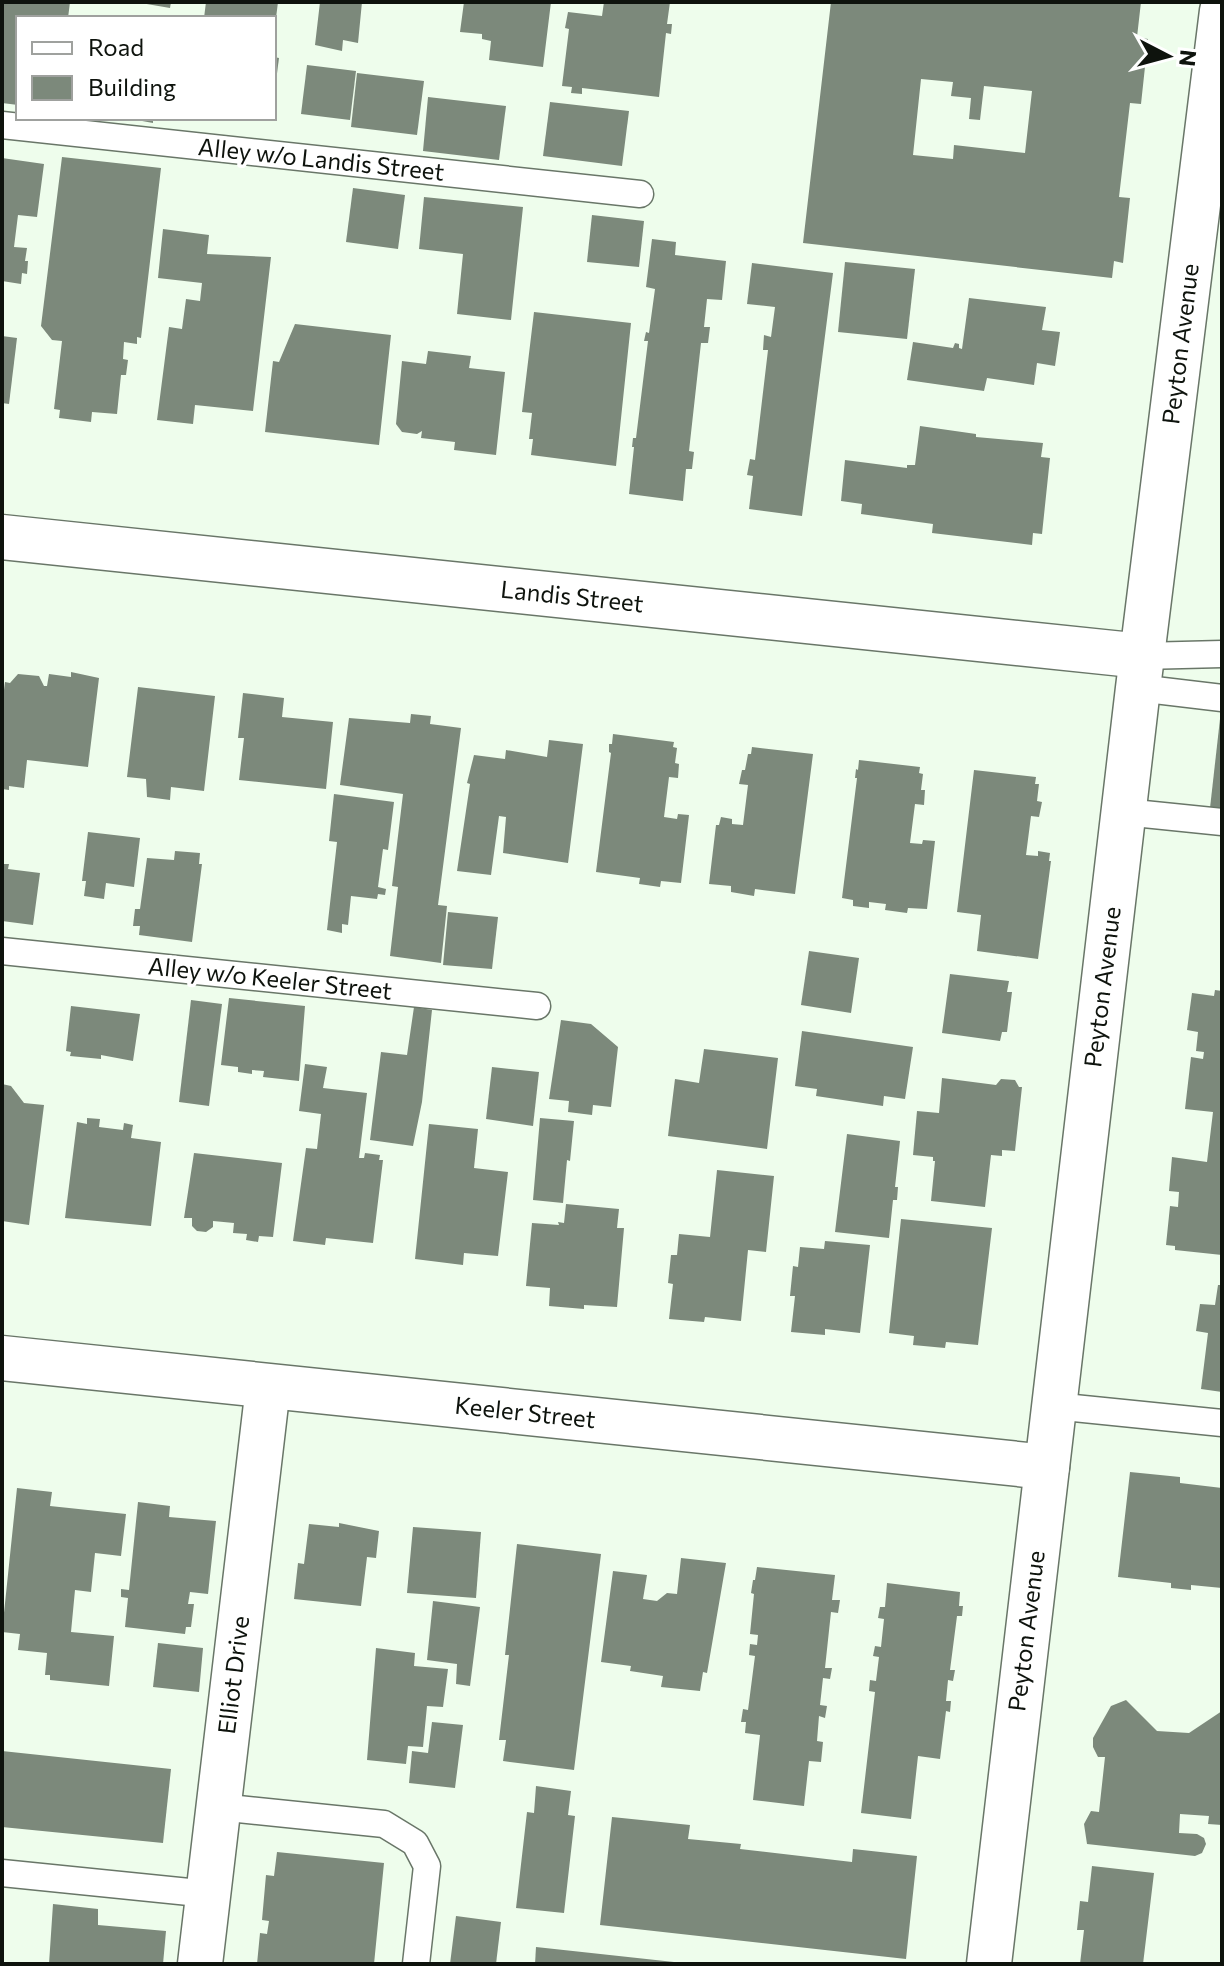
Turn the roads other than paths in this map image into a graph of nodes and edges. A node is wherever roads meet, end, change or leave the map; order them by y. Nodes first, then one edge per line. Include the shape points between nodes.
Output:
1 (1221, 26) edge
2 (2, 125) edge
3 (640, 194) dead end
4 (2, 537) edge
5 (1222, 654) edge
6 (1140, 672) junction
7 (1222, 698) edge
8 (1124, 812) junction
9 (1222, 822) edge
10 (2, 951) edge
11 (537, 1006) dead end
12 (2, 1358) edge
13 (268, 1387) junction
14 (1054, 1406) junction
15 (1222, 1423) edge
16 (1047, 1467) junction
17 (219, 1807) junction
18 (2, 1873) edge
19 (209, 1894) junction
20 (200, 1964) edge
21 (416, 1964) edge
22 (989, 1964) edge

1 - 6 street, Peyton Avenue
2 - 3 lane, Alley w/o Landis Street
4 - 6 street, Landis Street
5 - 6 lane
6 - 7 lane
6 - 8 street, Peyton Avenue
8 - 9 lane
8 - 14 street, Peyton Avenue
10 - 11 lane, Alley w/o Keeler Street
12 - 13 street, Keeler Street
13 - 16 street, Keeler Street
13 - 17 street, Elliot Drive
14 - 15 lane
14 - 16 street, Peyton Avenue
16 - 22 street, Peyton Avenue
17 - 19 street, Elliot Drive
17 - 21 lane via 384,1824 415,1843 427,1866
18 - 19 lane
19 - 20 street, Elliot Drive

